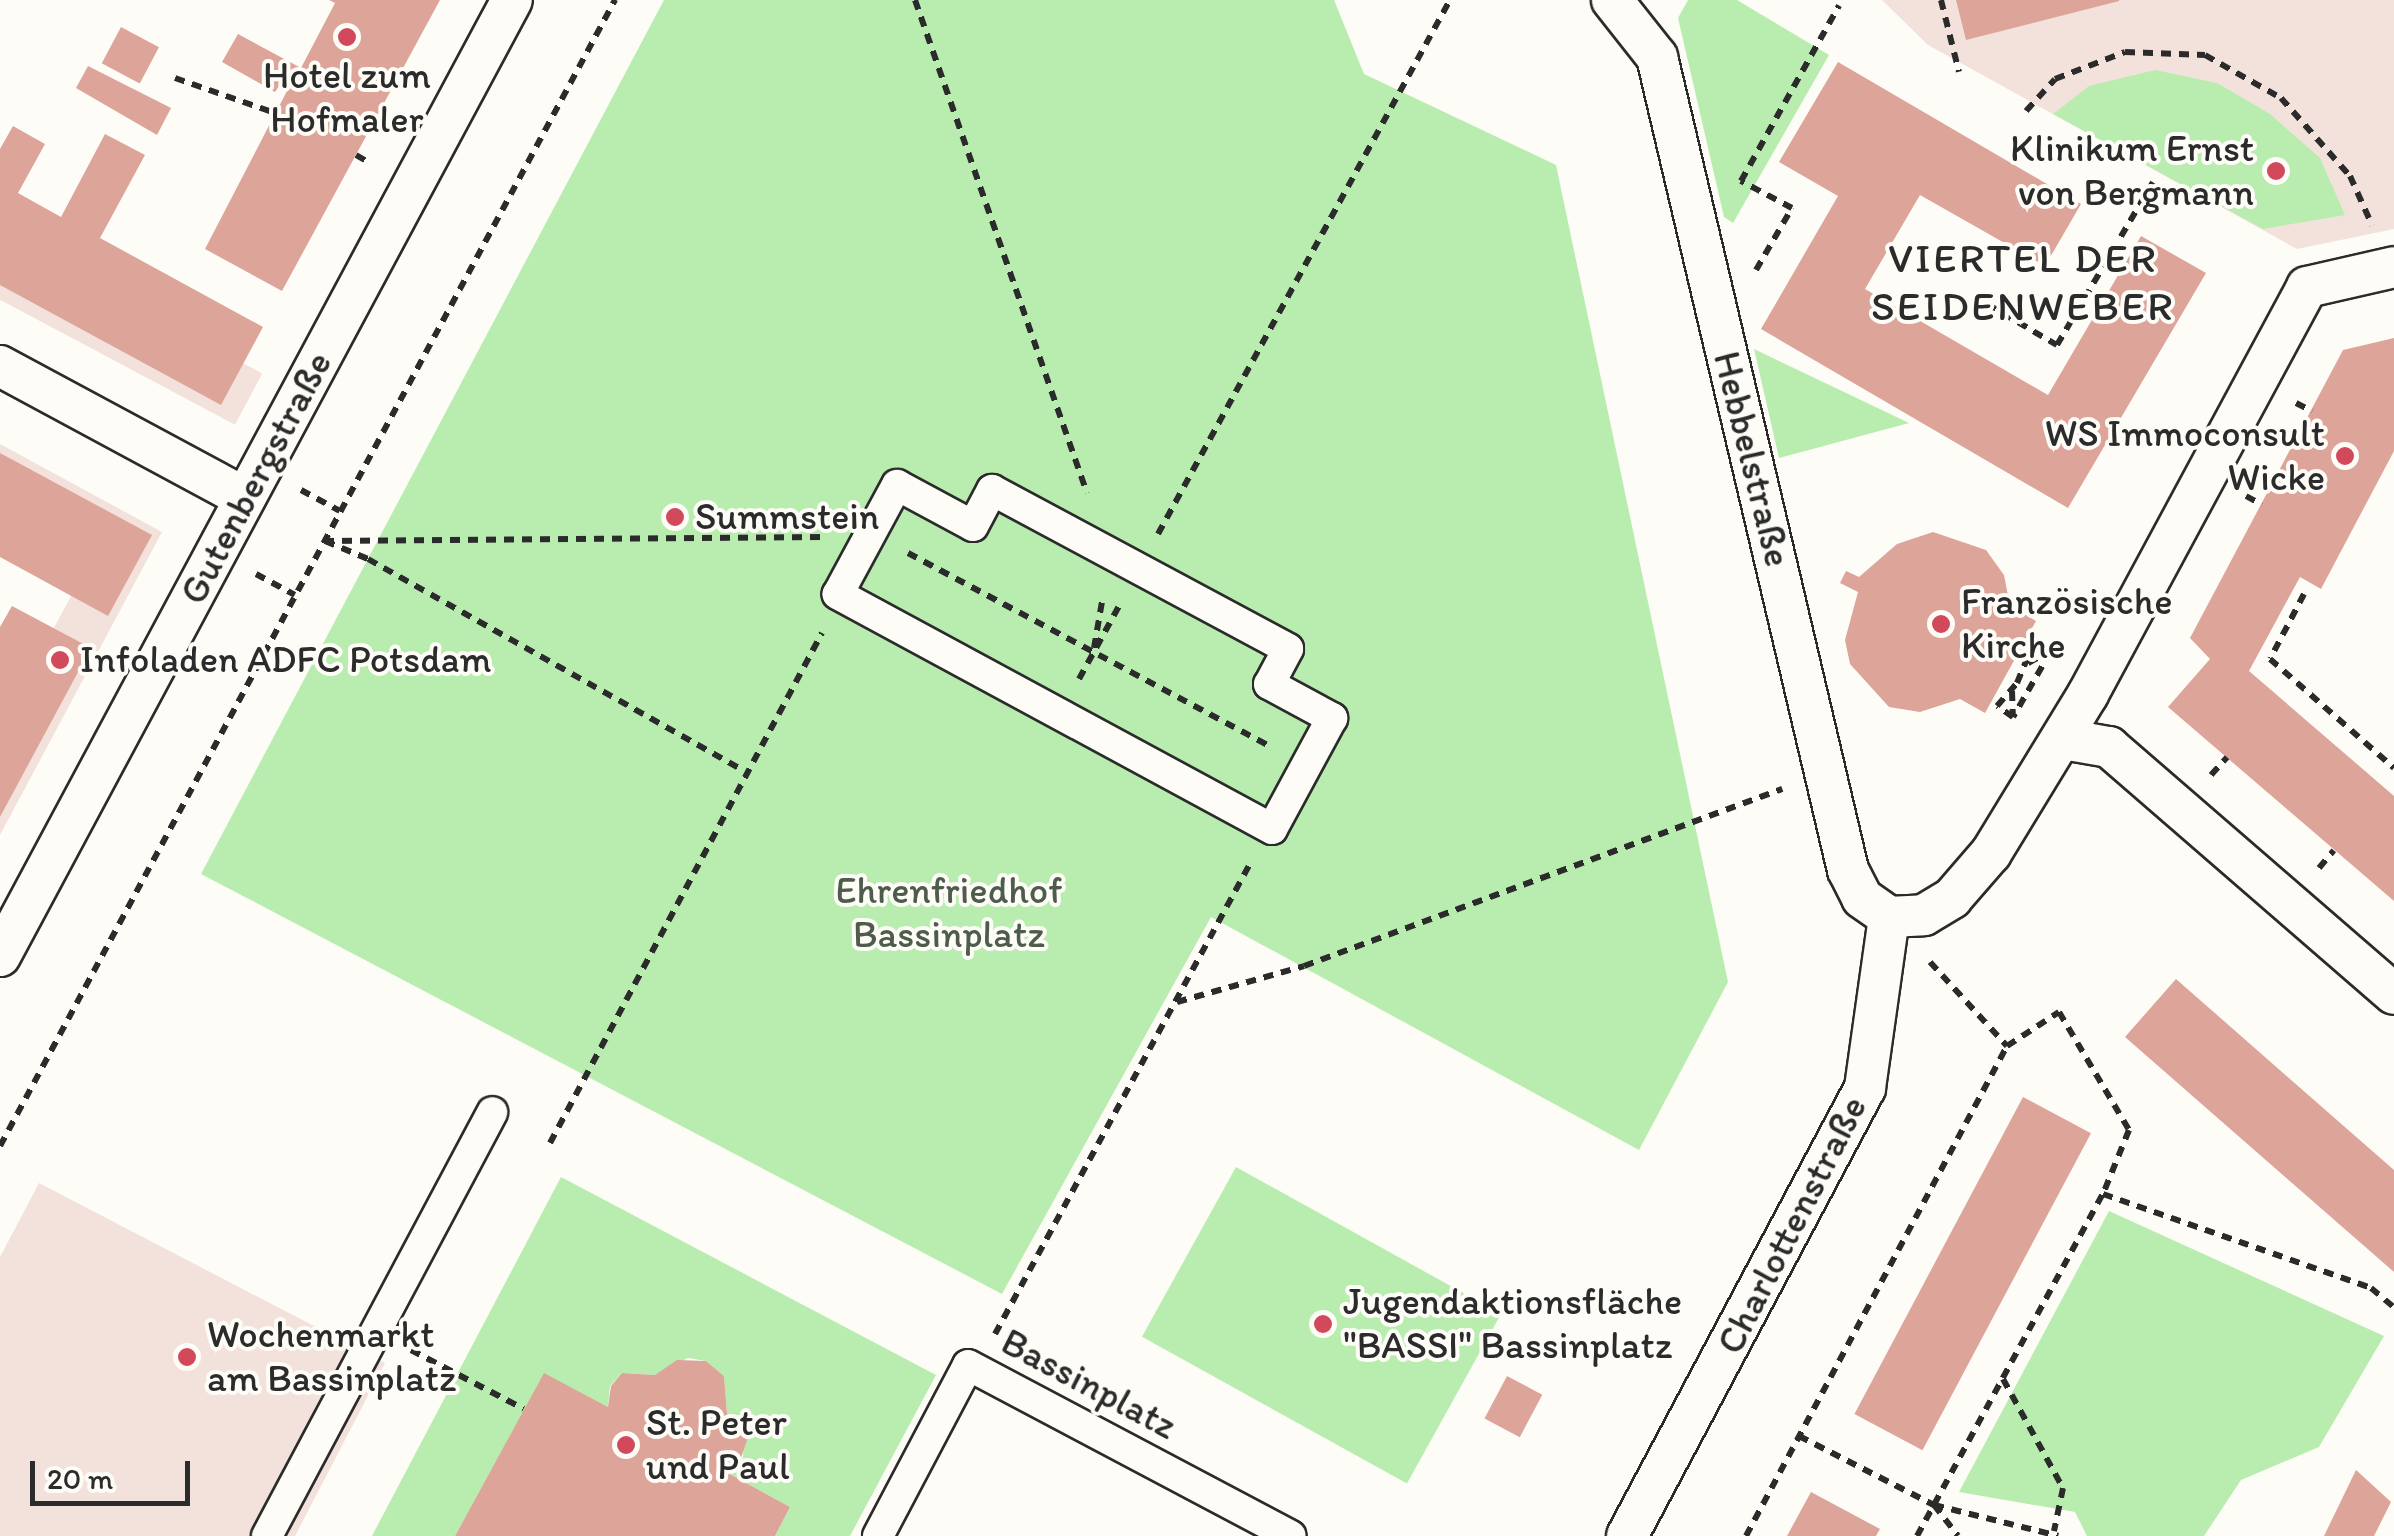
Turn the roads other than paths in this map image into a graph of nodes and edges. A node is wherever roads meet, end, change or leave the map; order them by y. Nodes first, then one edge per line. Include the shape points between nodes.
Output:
1 (512, 0) edge
2 (1612, 0) edge
3 (2393, 267) edge
4 (0, 366) edge
5 (245, 498) junction
6 (1060, 714) joint
7 (2063, 739) junction
8 (1889, 917) junction
9 (0, 956) edge
10 (2394, 994) edge
11 (492, 1112) dead end
12 (267, 1536) edge
13 (878, 1536) edge
14 (1291, 1536) edge
15 (1627, 1536) edge

1 - 5 street, Gutenbergstraße
2 - 8 street, Hebbelstraße via 1657,58 1848,870 1862,898
3 - 7 street via 2307,287
4 - 5 street
5 - 9 street, Gutenbergstraße
6 - 6 street via 838,594 896,485 973,526 992,490 1288,650 1270,684 1332,718 1270,826
7 - 8 street via 1991,853 1952,898 1924,915
7 - 10 street via 2109,747
8 - 15 street, Charlottenstraße via 1866,1088
11 - 12 street
13 - 14 street, Bassinplatz via 968,1365

